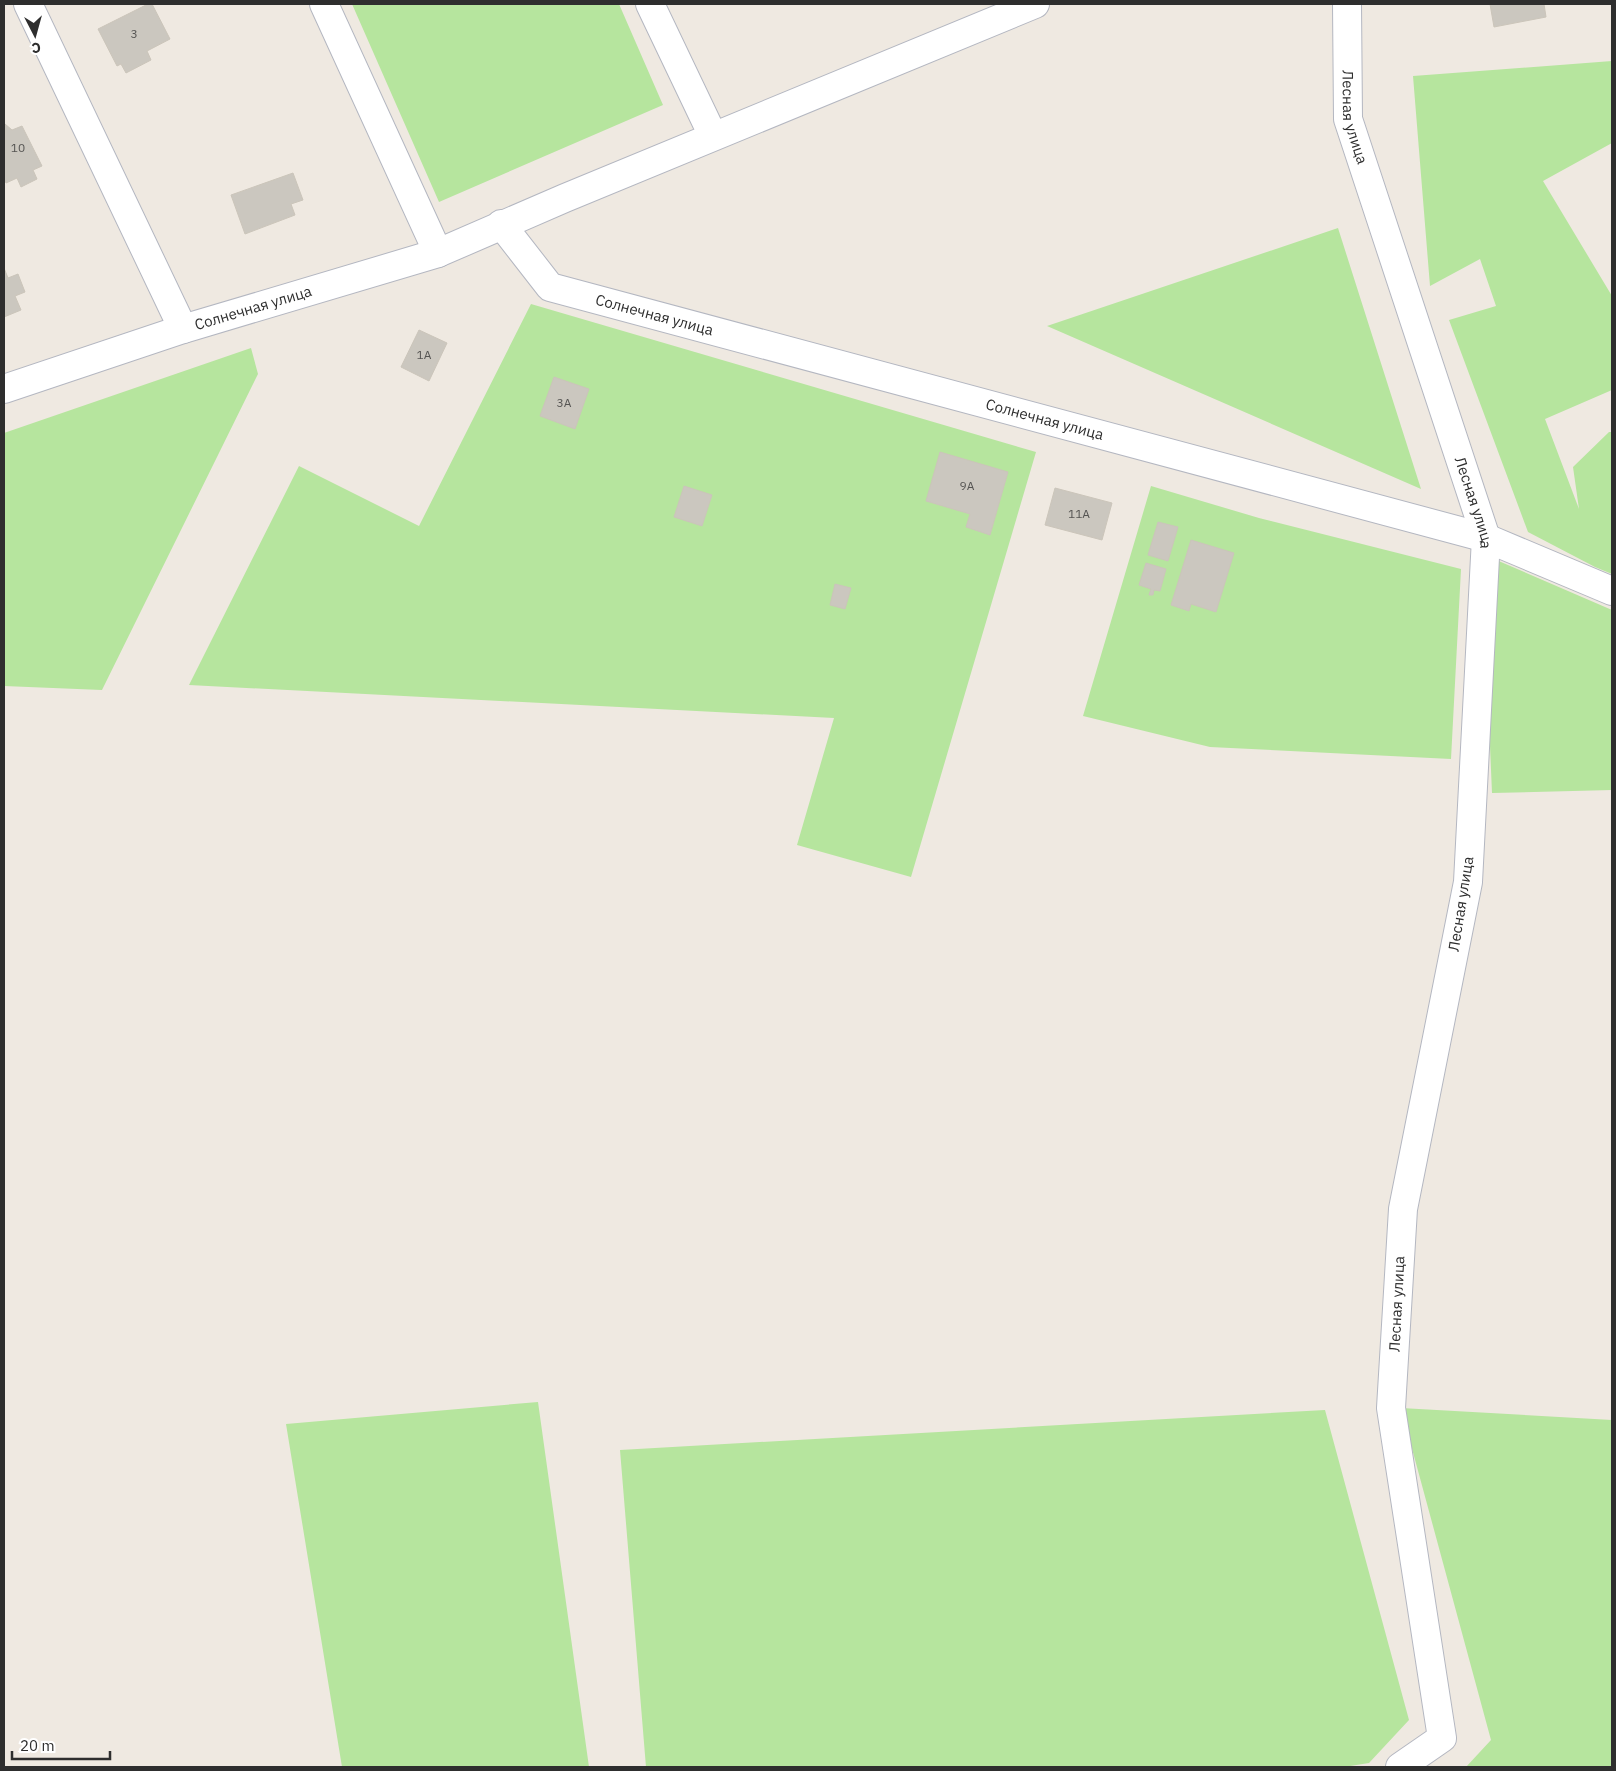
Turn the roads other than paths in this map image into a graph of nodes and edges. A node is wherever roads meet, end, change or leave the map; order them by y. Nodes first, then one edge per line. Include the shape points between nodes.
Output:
1 (28, 4) edge
2 (324, 4) edge
3 (650, 4) edge
4 (1035, 4) edge
5 (1347, 4) edge
6 (713, 136) junction
7 (502, 224) junction
8 (438, 253) junction
9 (183, 329) junction
10 (4, 389) edge
11 (1486, 538) junction
12 (1612, 591) edge
13 (1400, 1767) edge

1 - 9 street
2 - 8 street
3 - 6 street
4 - 6 street, Солнечная улица
5 - 11 street, Лесная улица via 1348,119
6 - 7 street, Солнечная улица
7 - 8 street, Солнечная улица
7 - 11 street, Солнечная улица via 550,287
8 - 9 street, Солнечная улица
9 - 10 street, Солнечная улица
11 - 12 street, Солнечная улица
11 - 13 street, Лесная улица via 1468,882 1403,1209 1391,1408 1442,1738

